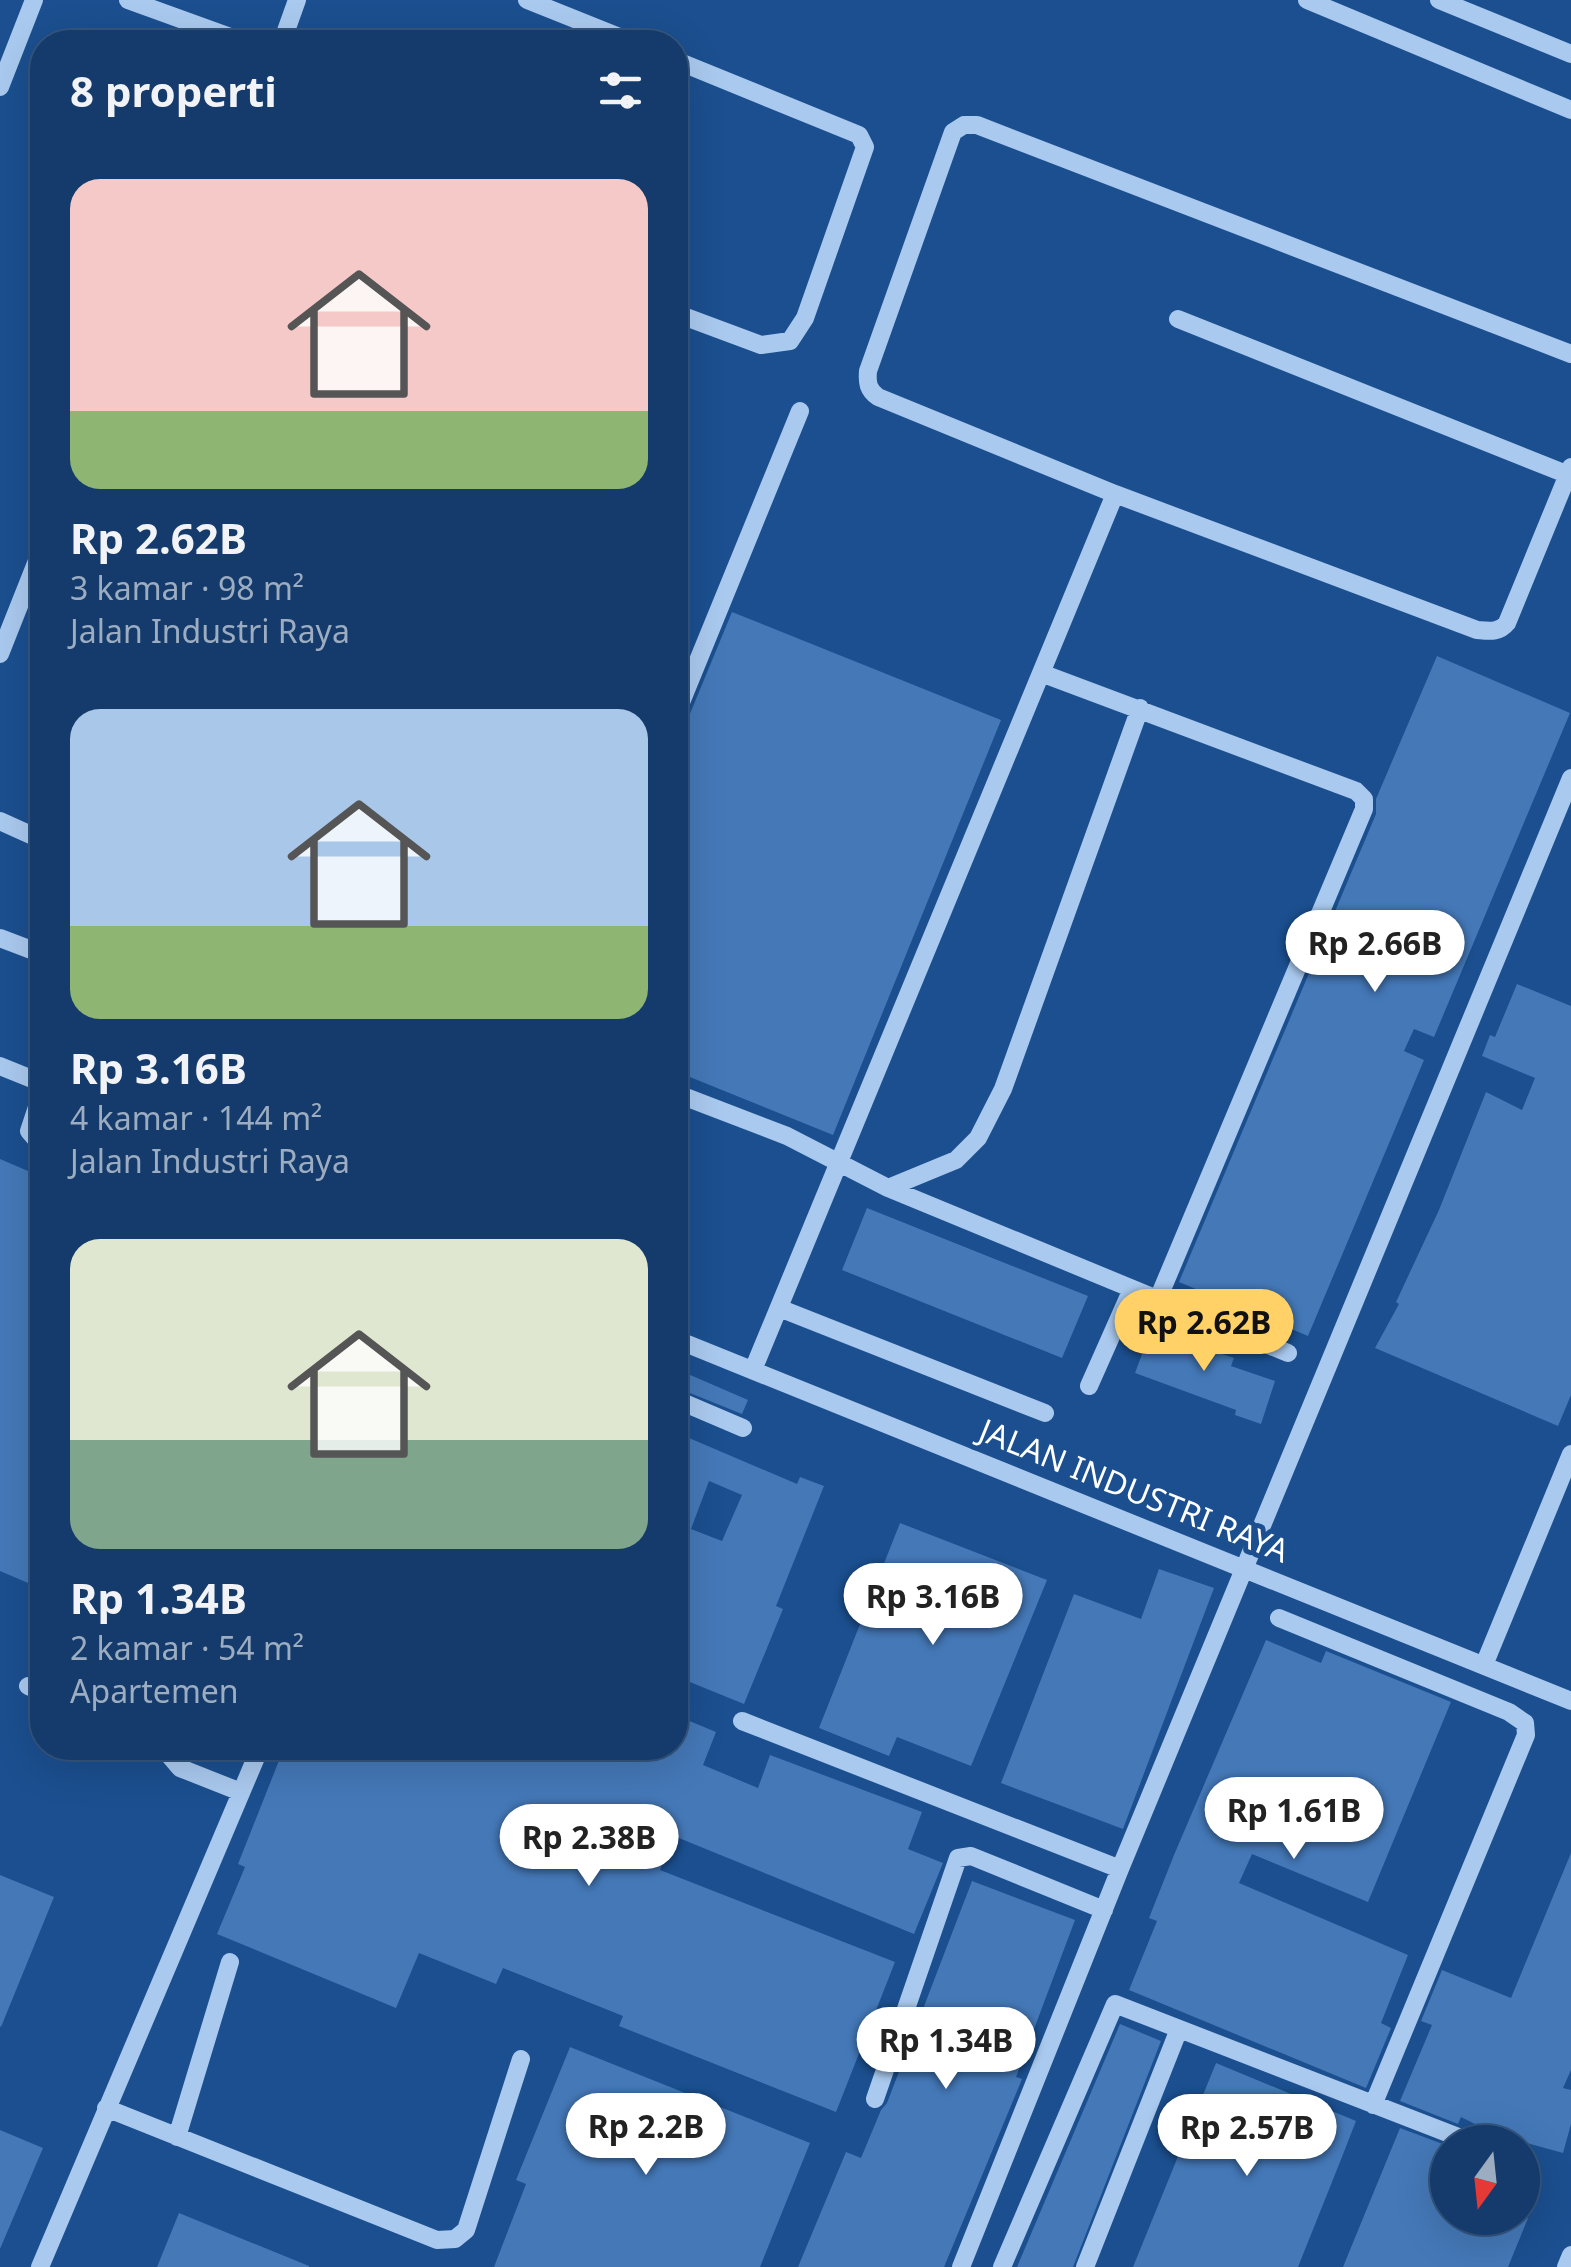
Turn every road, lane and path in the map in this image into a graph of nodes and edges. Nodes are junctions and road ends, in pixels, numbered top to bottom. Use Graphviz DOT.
graph roads {
  1 [pos="34,0"];
  2 [pos="128,0"];
  3 [pos="297,0"];
  4 [pos="527,0"];
  5 [pos="1307,0"];
  6 [pos="1439,0"];
  7 [pos="211,30"];
  8 [pos="286,30"];
  9 [pos="602,30"];
  10 [pos="1571,54"];
  11 [pos="688,65"];
  12 [pos="0,87"];
  13 [pos="1571,110"];
  14 [pos="688,318"];
  15 [pos="1178,319"];
  16 [pos="1571,354"];
  17 [pos="800,411"];
  18 [pos="1570,472"];
  19 [pos="1115,494"];
  20 [pos="30,578"];
  21 [pos="0,654"];
  22 [pos="1041,673"];
  23 [pos="688,684"];
  24 [pos="1140,708"];
  25 [pos="1571,778"];
  26 [pos="0,821"];
  27 [pos="30,835"];
  28 [pos="0,938"];
  29 [pos="30,949"];
  30 [pos="0,1066"];
  31 [pos="30,1078"];
  32 [pos="688,1098"];
  33 [pos="837,1164"];
  34 [pos="888,1188"];
  35 [pos="1132,1289"];
  36 [pos="1158,1300"];
  37 [pos="778,1308"];
  38 [pos="688,1343"];
  39 [pos="1288,1353"];
  40 [pos="753,1370"];
  41 [pos="1089,1386"];
  42 [pos="688,1405"];
  43 [pos="1045,1412"];
  44 [pos="743,1428"];
  45 [pos="1571,1454"];
  46 [pos="1246,1568"];
  47 [pos="1279,1618"];
  48 [pos="1484,1666"];
  49 [pos="1571,1701"];
  50 [pos="742,1721"];
  51 [pos="173,1760"];
  52 [pos="255,1760"];
  53 [pos="241,1792"];
  54 [pos="1120,1869"];
  55 [pos="1104,1910"];
  56 [pos="230,1962"];
  57 [pos="1178,2029"];
  58 [pos="521,2059"];
  59 [pos="875,2099"];
  60 [pos="1373,2105"];
  61 [pos="106,2108"];
  62 [pos="1430,2127"];
  63 [pos="177,2137"];
  64 [pos="1571,2255"];
  65 [pos="40,2267"];
  66 [pos="960,2267"];
  67 [pos="1002,2267"];
  68 [pos="1085,2267"];
  69 [pos="1566,2267"];
  1 -- 12 [label="street"];
  2 -- 7 [label="street"];
  3 -- 8 [label="street"];
  4 -- 9 [label="street"];
  5 -- 13 [label="street"];
  6 -- 10 [label="street"];
  11 -- 14 [label="street"];
  15 -- 18 [label="street"];
  16 -- 19 [label="street"];
  17 -- 23 [label="street"];
  18 -- 19 [label="street"];
  19 -- 22 [label="street"];
  20 -- 21 [label="street"];
  22 -- 24 [label="street"];
  22 -- 33 [label="street"];
  24 -- 34 [label="street"];
  24 -- 36 [label="street"];
  25 -- 46 [label="street"];
  26 -- 27 [label="street"];
  28 -- 29 [label="street"];
  30 -- 31 [label="street"];
  32 -- 33 [label="street"];
  33 -- 34 [label="street"];
  33 -- 37 [label="street"];
  34 -- 35 [label="street"];
  35 -- 36 [label="street"];
  35 -- 41 [label="street"];
  36 -- 39 [label="street"];
  37 -- 40 [label="street"];
  37 -- 43 [label="street"];
  38 -- 40 [label="street, JALAN INDUSTRI RAYA"];
  40 -- 46 [label="street, JALAN INDUSTRI RAYA"];
  42 -- 44 [label="street"];
  45 -- 48 [label="street"];
  46 -- 48 [label="street, JALAN INDUSTRI RAYA"];
  46 -- 54 [label="street"];
  47 -- 60 [label="street"];
  48 -- 49 [label="street, JALAN INDUSTRI RAYA"];
  50 -- 54 [label="street"];
  51 -- 53 [label="street"];
  52 -- 53 [label="street"];
  53 -- 61 [label="street"];
  54 -- 55 [label="street"];
  55 -- 59 [label="street"];
  55 -- 66 [label="street"];
  56 -- 63 [label="street"];
  57 -- 60 [label="street"];
  57 -- 67 [label="street"];
  57 -- 68 [label="street"];
  58 -- 63 [label="street"];
  60 -- 62 [label="street"];
  61 -- 63 [label="street"];
  61 -- 65 [label="street"];
  64 -- 69 [label="street"];
}
